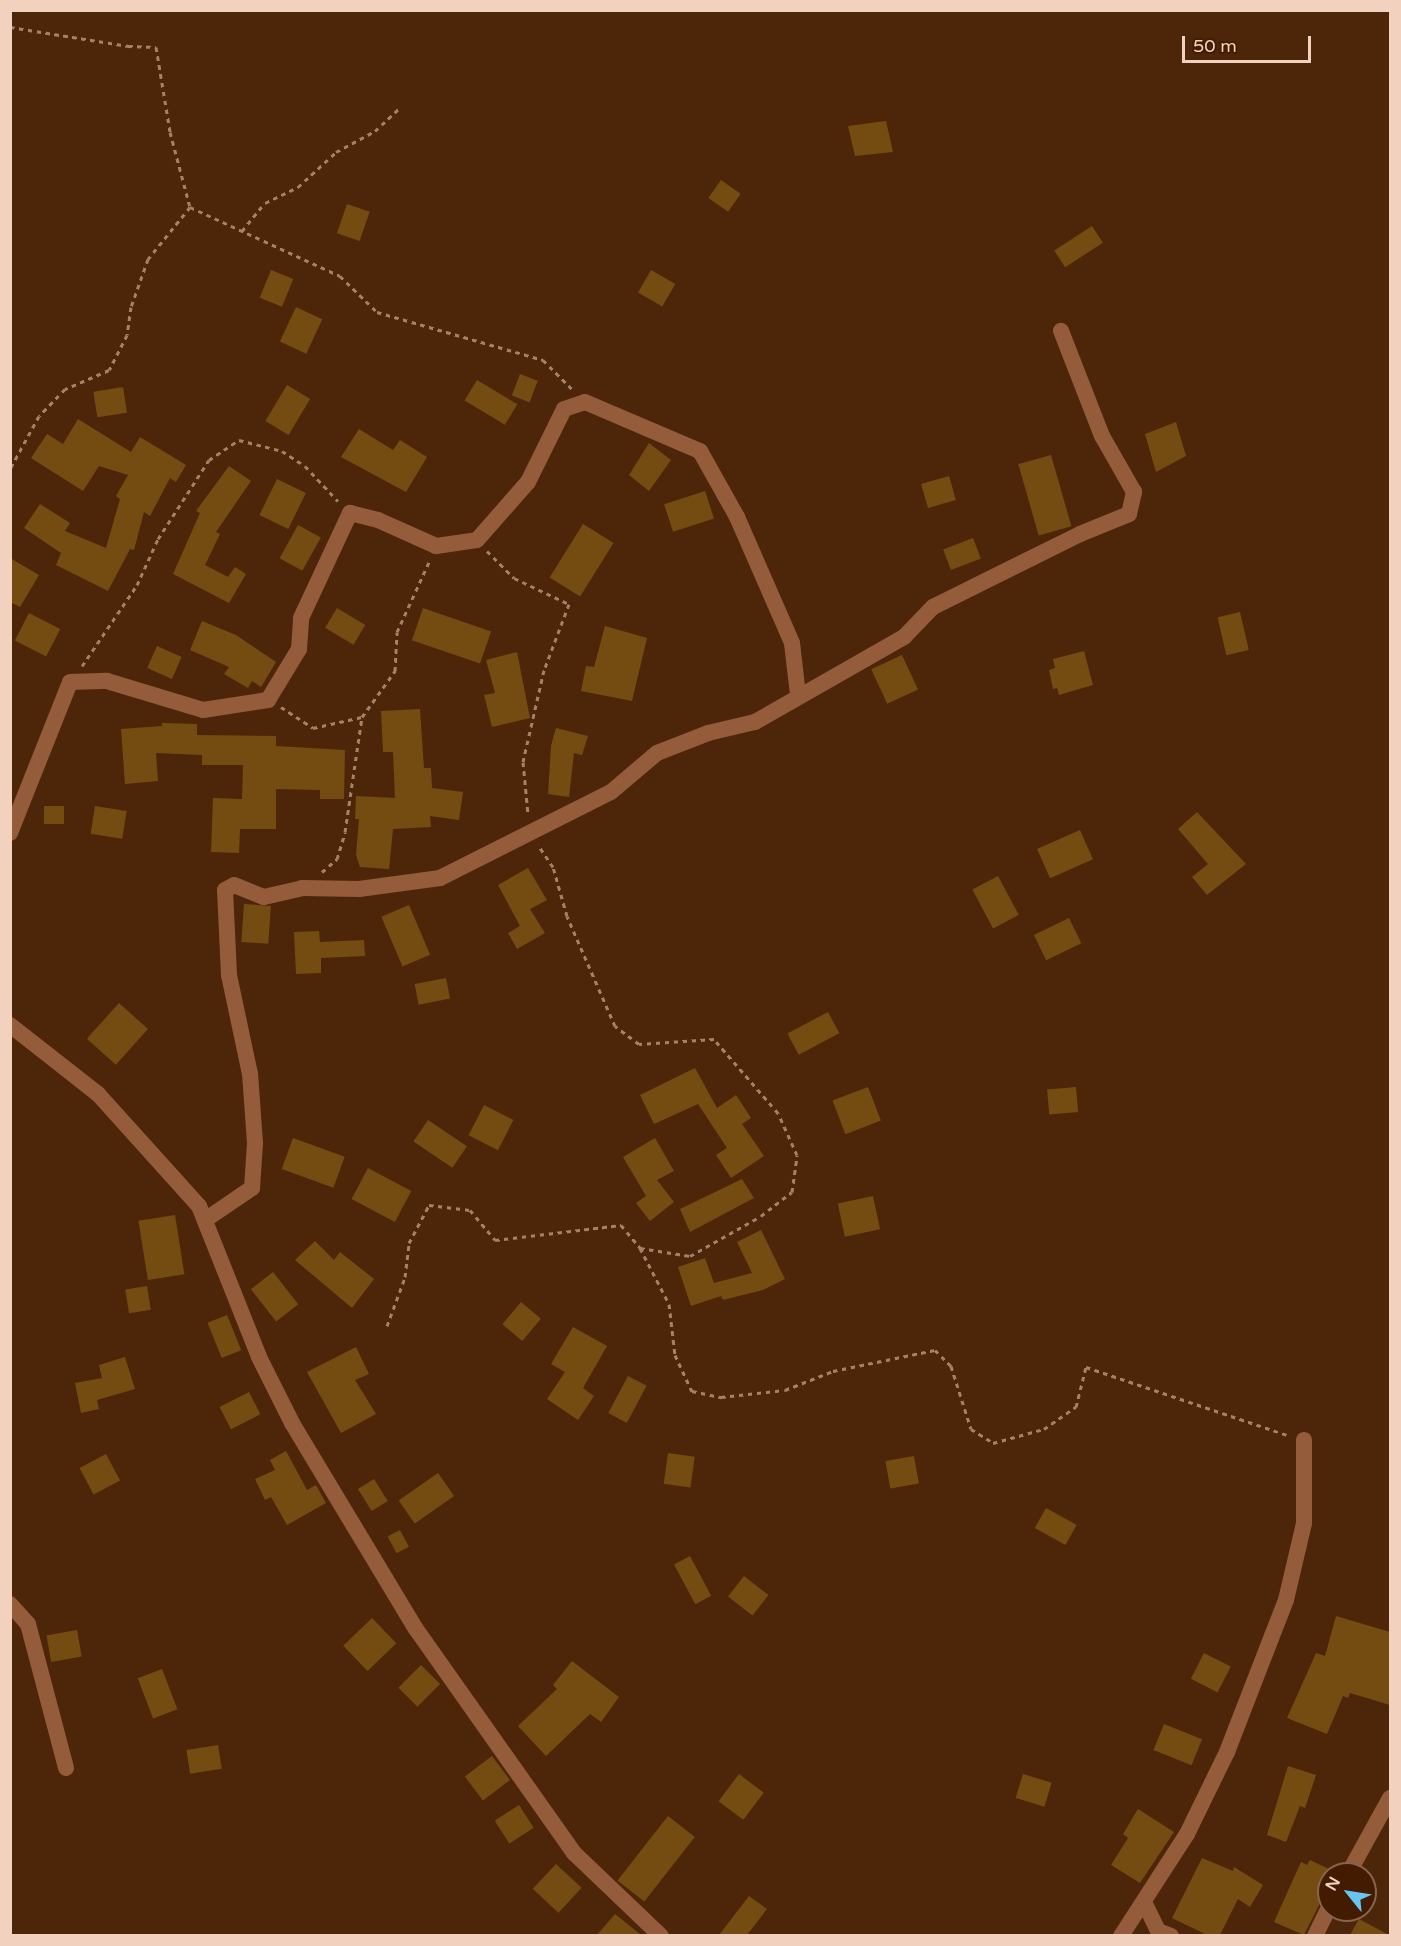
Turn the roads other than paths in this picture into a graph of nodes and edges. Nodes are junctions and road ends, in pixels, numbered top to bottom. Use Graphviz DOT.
graph roads {
  1 [pos="1061,331"];
  2 [pos="798,695"];
  3 [pos="10,833"];
  4 [pos="12,1029"];
  5 [pos="205,1220"];
  6 [pos="1304,1440"];
  7 [pos="10,1604"];
  8 [pos="66,1768"];
  9 [pos="1390,1798"];
  10 [pos="1355,1862"];
  11 [pos="1144,1902"];
  12 [pos="662,1935"];
  13 [pos="1121,1935"];
  14 [pos="1171,1935"];
  1 -- 2 [label="street"];
  2 -- 3 [label="street"];
  2 -- 5 [label="street"];
  4 -- 5 [label="street"];
  5 -- 12 [label="street"];
  6 -- 11 [label="street"];
  7 -- 8 [label="street"];
  9 -- 10 [label="street"];
  11 -- 13 [label="street"];
  11 -- 14 [label="street"];
}
